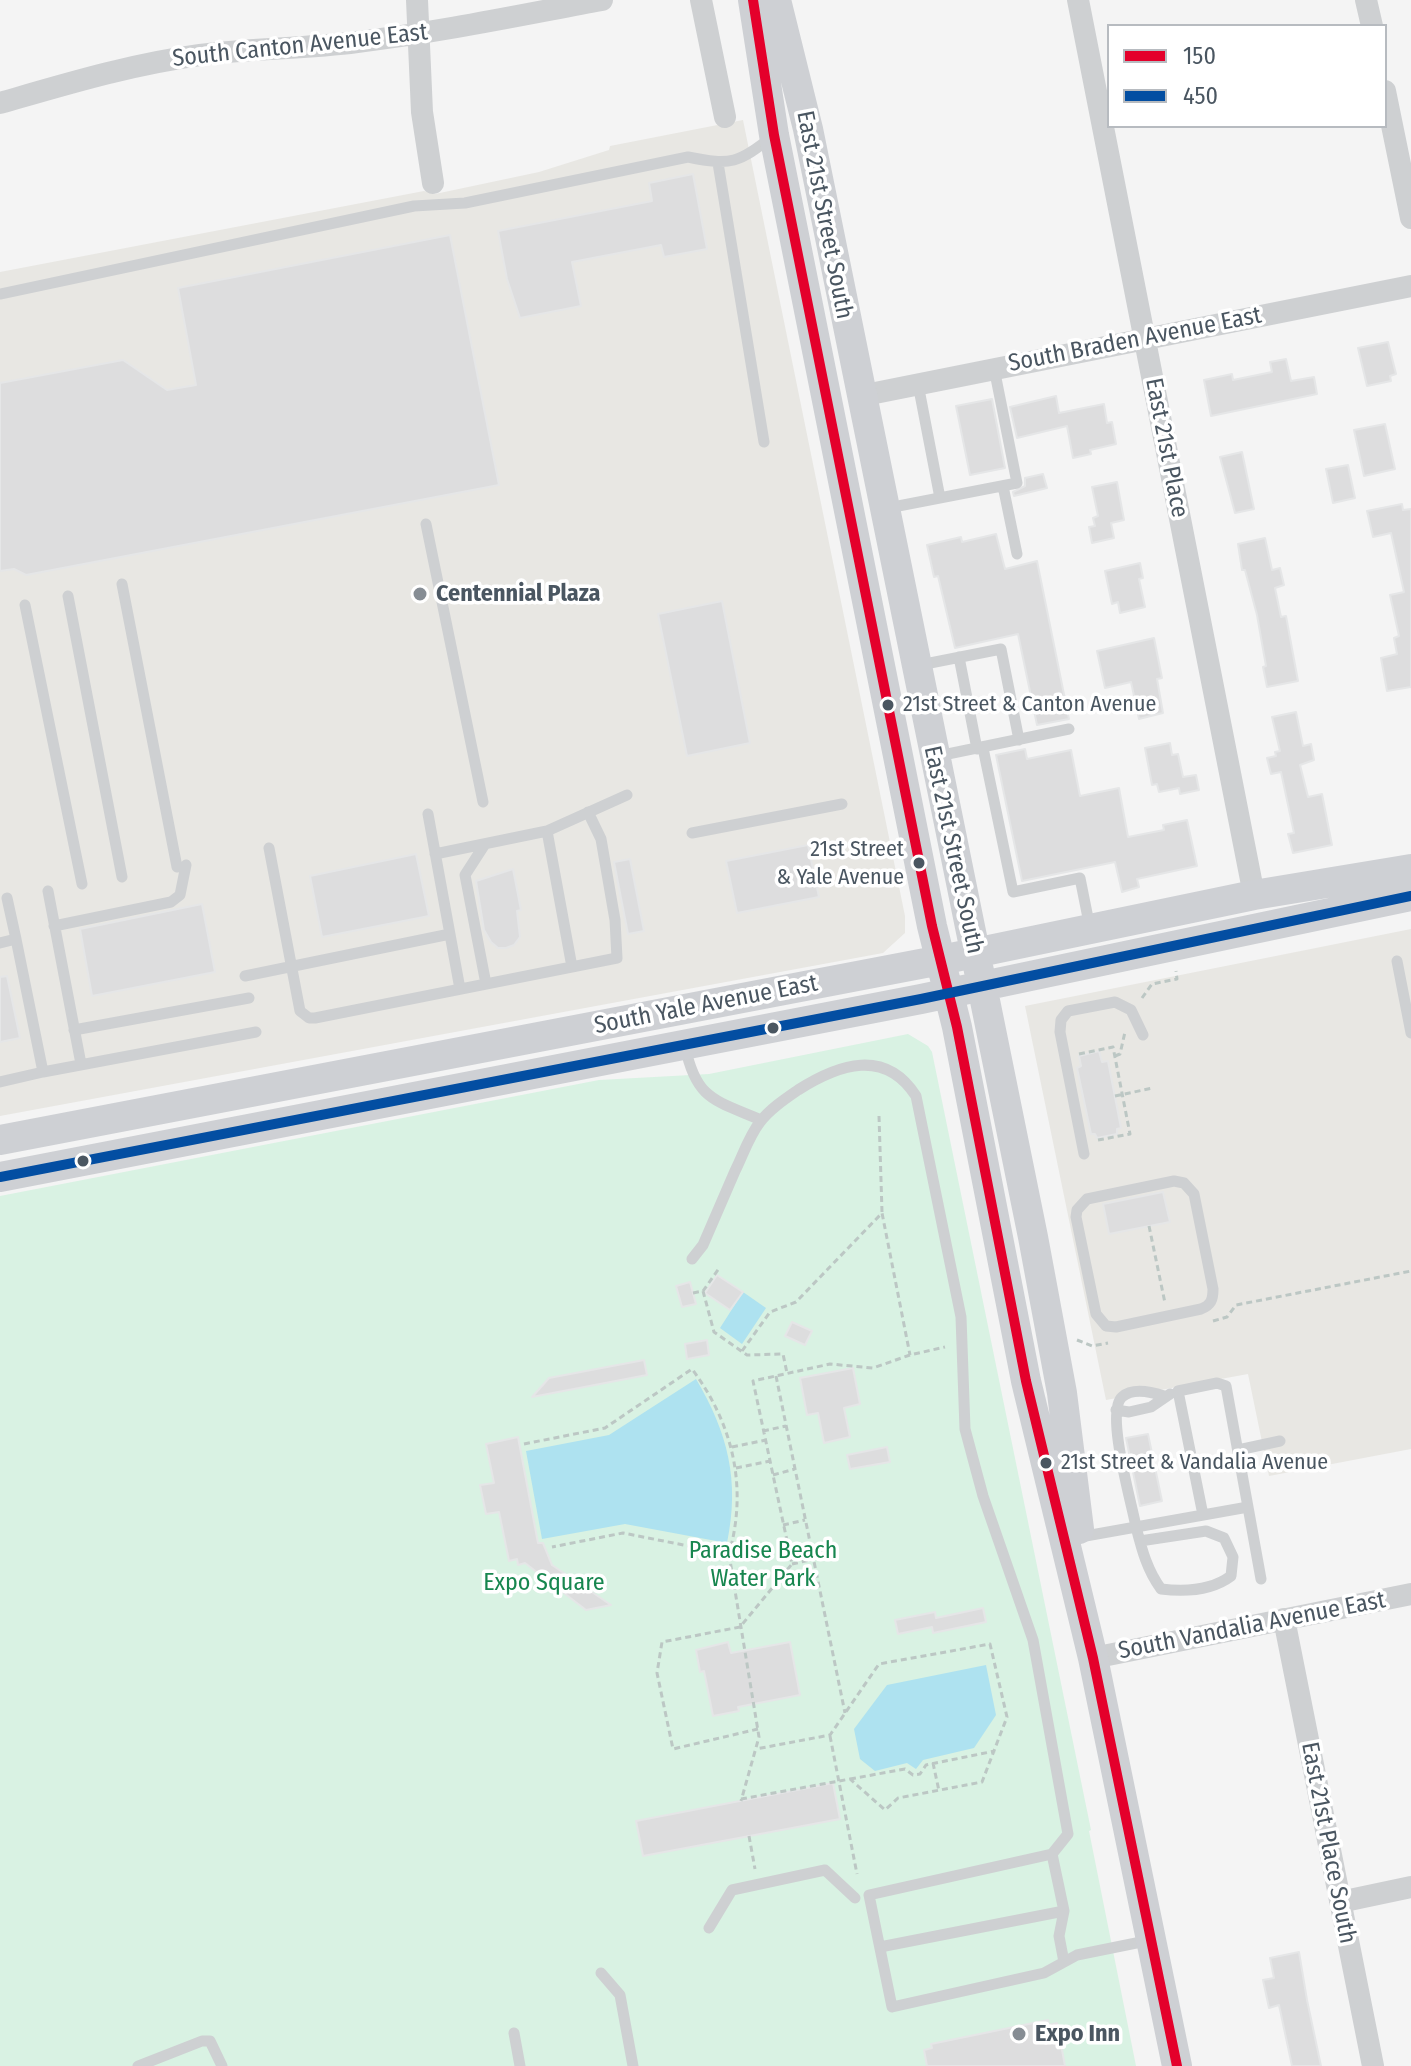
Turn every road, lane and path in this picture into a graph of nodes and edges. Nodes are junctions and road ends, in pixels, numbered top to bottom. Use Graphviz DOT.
graph roads {
  1 [pos="417,0"];
  2 [pos="602,0"];
  3 [pos="701,0"];
  4 [pos="753,0"];
  5 [pos="776,0"];
  6 [pos="1078,0"];
  7 [pos="1366,0"];
  8 [pos="1372,24"];
  9 [pos="419,34"];
  10 [pos="1387,101"];
  11 [pos="0,103"];
  12 [pos="725,117"];
  13 [pos="808,129"];
  14 [pos="774,135"];
  15 [pos="718,163"];
  16 [pos="433,183"];
  17 [pos="1411,218"];
  18 [pos="1411,286"];
  19 [pos="0,294"];
  20 [pos="1145,338"];
  21 [pos="994,368"];
  22 [pos="918,384"];
  23 [pos="860,396"];
  24 [pos="833,420"];
  25 [pos="764,442"];
  26 [pos="1003,486"];
  27 [pos="940,498"];
  28 [pos="883,509"];
  29 [pos="426,524"];
  30 [pos="1017,554"];
  31 [pos="122,584"];
  32 [pos="68,596"];
  33 [pos="25,605"];
  34 [pos="959,657"];
  35 [pos="915,665"];
  36 [pos="1069,729"];
  37 [pos="1019,740"];
  38 [pos="980,748"];
  39 [pos="934,757"];
  40 [pos="627,795"];
  41 [pos="483,802"];
  42 [pos="842,804"];
  43 [pos="588,812"];
  44 [pos="428,814"];
  45 [pos="547,831"];
  46 [pos="692,833"];
  47 [pos="485,844"];
  48 [pos="269,848"];
  49 [pos="435,854"];
  50 [pos="1411,869"];
  51 [pos="122,877"];
  52 [pos="82,884"];
  53 [pos="48,891"];
  54 [pos="1254,895"];
  55 [pos="1411,896"];
  56 [pos="7,898"];
  57 [pos="54,926"];
  58 [pos="1090,929"];
  59 [pos="450,934"];
  60 [pos="16,939"];
  61 [pos="0,943"];
  62 [pos="974,953"];
  63 [pos="941,960"];
  64 [pos="1397,961"];
  65 [pos="291,966"];
  66 [pos="572,967"];
  67 [pos="245,976"];
  68 [pos="486,984"];
  69 [pos="982,986"];
  70 [pos="460,989"];
  71 [pos="949,993"];
  72 [pos="249,998"];
  73 [pos="74,1030"];
  74 [pos="256,1032"];
  75 [pos="1411,1033"];
  76 [pos="1143,1035"];
  77 [pos="685,1045"];
  78 [pos="1076,1054"];
  79 [pos="81,1064"];
  80 [pos="43,1072"];
  81 [pos="0,1082"];
  82 [pos="1153,1088"];
  83 [pos="260,1090"];
  84 [pos="1122,1094"];
  85 [pos="1115,1096"];
  86 [pos="879,1116"];
  87 [pos="761,1120"];
  88 [pos="266,1126"];
  89 [pos="1,1140"];
  90 [pos="1083,1149"];
  91 [pos="5,1176"];
  92 [pos="882,1213"];
  93 [pos="1149,1226"];
  94 [pos="692,1259"];
  95 [pos="720,1267"];
  96 [pos="1411,1271"];
  97 [pos="703,1291"];
  98 [pos="693,1293"];
  99 [pos="1168,1316"];
  100 [pos="1201,1324"];
  101 [pos="1072,1333"];
  102 [pos="1118,1341"];
  103 [pos="949,1346"];
  104 [pos="742,1351"];
  105 [pos="910,1355"];
  106 [pos="787,1373"];
  107 [pos="776,1376"];
  108 [pos="1178,1391"];
  109 [pos="1164,1396"];
  110 [pos="1116,1410"];
  111 [pos="786,1426"];
  112 [pos="763,1431"];
  113 [pos="766,1440"];
  114 [pos="1280,1441"];
  115 [pos="524,1444"];
  116 [pos="732,1447"];
  117 [pos="1238,1450"];
  118 [pos="770,1461"];
  119 [pos="736,1468"];
  120 [pos="795,1469"];
  121 [pos="773,1475"];
  122 [pos="1248,1507"];
  123 [pos="1203,1515"];
  124 [pos="805,1520"];
  125 [pos="783,1525"];
  126 [pos="1136,1527"];
  127 [pos="1080,1537"];
  128 [pos="1140,1541"];
  129 [pos="552,1547"];
  130 [pos="729,1554"];
  131 [pos="814,1559"];
  132 [pos="792,1564"];
  133 [pos="1261,1579"];
  134 [pos="1411,1594"];
  135 [pos="1284,1619"];
  136 [pos="740,1627"];
  137 [pos="1093,1658"];
  138 [pos="845,1713"];
  139 [pos="758,1729"];
  140 [pos="830,1735"];
  141 [pos="756,1749"];
  142 [pos="995,1751"];
  143 [pos="933,1763"];
  144 [pos="850,1779"];
  145 [pos="839,1780"];
  146 [pos="939,1791"];
  147 [pos="749,1836"];
  148 [pos="1052,1854"];
  149 [pos="857,1874"];
  150 [pos="759,1884"];
  151 [pos="1411,1887"];
  152 [pos="855,1898"];
  153 [pos="1340,1902"];
  154 [pos="1064,1911"];
  155 [pos="709,1928"];
  156 [pos="1151,1940"];
  157 [pos="880,1947"];
  158 [pos="1064,1962"];
  159 [pos="601,1973"];
  160 [pos="514,2033"];
  161 [pos="138,2066"];
  162 [pos="222,2066"];
  163 [pos="520,2066"];
  164 [pos="633,2066"];
  165 [pos="1177,2066"];
  166 [pos="1373,2066"];
  1 -- 9 [label="street"];
  2 -- 9 [label="street, South Canton Avenue East"];
  3 -- 12 [label="street"];
  4 -- 14 [label="main road, East 21st Street South"];
  5 -- 13 [label="main road, East 21st Street South"];
  6 -- 20 [label="street, East 21st Place"];
  7 -- 8 [label="street"];
  9 -- 11 [label="street, South Canton Avenue East"];
  9 -- 16 [label="street"];
  10 -- 17 [label="street"];
  13 -- 14 [label="main road"];
  13 -- 23 [label="main road, East 21st Street South"];
  14 -- 15 [label="lane"];
  14 -- 24 [label="main road, East 21st Street South"];
  15 -- 19 [label="lane"];
  15 -- 25 [label="lane"];
  18 -- 20 [label="street, South Braden Avenue East"];
  20 -- 21 [label="street, South Braden Avenue East"];
  20 -- 54 [label="street, East 21st Place"];
  21 -- 22 [label="street, South Braden Avenue East"];
  21 -- 26 [label="lane"];
  22 -- 23 [label="street, South Braden Avenue East"];
  22 -- 27 [label="lane"];
  23 -- 24 [label="main road"];
  23 -- 28 [label="main road, East 21st Street South"];
  24 -- 63 [label="main road, East 21st Street South"];
  26 -- 27 [label="lane"];
  26 -- 30 [label="lane"];
  27 -- 28 [label="lane"];
  28 -- 35 [label="main road, East 21st Street South"];
  29 -- 41 [label="lane"];
  31 -- 57 [label="lane"];
  32 -- 51 [label="lane"];
  33 -- 52 [label="lane"];
  34 -- 35 [label="lane"];
  34 -- 37 [label="lane"];
  34 -- 38 [label="lane"];
  35 -- 39 [label="main road, East 21st Street South"];
  36 -- 37 [label="lane"];
  37 -- 38 [label="lane"];
  38 -- 39 [label="lane"];
  38 -- 58 [label="lane"];
  39 -- 62 [label="main road, East 21st Street South"];
  40 -- 43 [label="lane"];
  42 -- 46 [label="lane"];
  43 -- 45 [label="lane"];
  43 -- 66 [label="lane"];
  44 -- 49 [label="lane"];
  45 -- 47 [label="lane"];
  45 -- 66 [label="lane"];
  47 -- 49 [label="lane"];
  47 -- 68 [label="lane"];
  48 -- 65 [label="lane"];
  49 -- 59 [label="lane"];
  50 -- 54 [label="main road, South Yale Avenue East"];
  53 -- 57 [label="lane"];
  54 -- 58 [label="main road, South Yale Avenue East"];
  55 -- 69 [label="main road, South Yale Avenue East"];
  56 -- 60 [label="lane"];
  57 -- 73 [label="lane"];
  58 -- 62 [label="main road, South Yale Avenue East"];
  59 -- 65 [label="lane"];
  59 -- 70 [label="lane"];
  60 -- 61 [label="lane"];
  60 -- 80 [label="lane"];
  62 -- 63 [label="main road, South Yale Avenue East"];
  62 -- 69 [label="main road, East 21st Street South"];
  63 -- 71 [label="main road, East 21st Street South"];
  63 -- 83 [label="main road, South Yale Avenue East"];
  64 -- 75 [label="lane"];
  65 -- 67 [label="lane"];
  65 -- 70 [label="lane"];
  66 -- 68 [label="lane"];
  68 -- 70 [label="lane"];
  69 -- 71 [label="main road, South Yale Avenue East"];
  69 -- 127 [label="main road, East 21st Street South"];
  71 -- 77 [label="main road, South Yale Avenue East"];
  71 -- 137 [label="main road, East 21st Street South"];
  72 -- 73 [label="lane"];
  73 -- 79 [label="lane"];
  74 -- 79 [label="lane"];
  76 -- 90 [label="lane"];
  77 -- 87 [label="lane"];
  77 -- 88 [label="main road, South Yale Avenue East"];
  78 -- 84 [label="path"];
  79 -- 80 [label="lane"];
  80 -- 81 [label="lane"];
  82 -- 84 [label="path"];
  83 -- 88 [label="main road"];
  83 -- 89 [label="main road, South Yale Avenue East"];
  84 -- 85 [label="path"];
  84 -- 90 [label="path"];
  86 -- 92 [label="path"];
  87 -- 94 [label="lane"];
  87 -- 148 [label="lane"];
  88 -- 91 [label="main road, South Yale Avenue East"];
  89 -- 91 [label="main road"];
  92 -- 104 [label="path"];
  92 -- 105 [label="path"];
  93 -- 99 [label="path"];
  95 -- 97 [label="path"];
  96 -- 100 [label="path"];
  97 -- 98 [label="path"];
  97 -- 104 [label="path"];
  99 -- 99 [label="lane"];
  101 -- 102 [label="path"];
  103 -- 105 [label="path"];
  104 -- 106 [label="path"];
  105 -- 106 [label="path"];
  106 -- 107 [label="path"];
  107 -- 111 [label="path"];
  107 -- 112 [label="path"];
  108 -- 109 [label="lane"];
  108 -- 117 [label="lane"];
  108 -- 123 [label="lane"];
  109 -- 110 [label="lane"];
  109 -- 110 [label="lane"];
  110 -- 126 [label="lane"];
  111 -- 112 [label="path"];
  111 -- 120 [label="path"];
  112 -- 113 [label="path"];
  113 -- 116 [label="path"];
  113 -- 118 [label="path"];
  114 -- 117 [label="lane"];
  115 -- 116 [label="path"];
  116 -- 119 [label="path"];
  117 -- 122 [label="lane"];
  118 -- 119 [label="path"];
  118 -- 121 [label="path"];
  119 -- 130 [label="path"];
  120 -- 121 [label="path"];
  120 -- 124 [label="path"];
  121 -- 125 [label="path"];
  122 -- 123 [label="lane"];
  122 -- 133 [label="lane"];
  123 -- 126 [label="lane"];
  124 -- 125 [label="path"];
  124 -- 131 [label="path"];
  125 -- 132 [label="path"];
  126 -- 127 [label="lane"];
  126 -- 128 [label="lane"];
  127 -- 137 [label="main road, East 21st Street South"];
  128 -- 128 [label="lane"];
  129 -- 130 [label="path"];
  130 -- 136 [label="path"];
  131 -- 132 [label="path"];
  131 -- 138 [label="path"];
  132 -- 136 [label="path"];
  134 -- 135 [label="street, South Vandalia Avenue East"];
  135 -- 137 [label="street, South Vandalia Avenue East"];
  135 -- 153 [label="street, East 21st Place South"];
  136 -- 139 [label="path"];
  136 -- 139 [label="path"];
  137 -- 156 [label="main road, East 21st Street South"];
  138 -- 140 [label="path"];
  138 -- 142 [label="path"];
  139 -- 141 [label="path"];
  140 -- 141 [label="path"];
  140 -- 145 [label="path"];
  141 -- 145 [label="path"];
  142 -- 143 [label="path"];
  142 -- 146 [label="path"];
  143 -- 144 [label="path"];
  143 -- 146 [label="path"];
  144 -- 145 [label="path"];
  144 -- 146 [label="path"];
  145 -- 149 [label="path"];
  147 -- 150 [label="path"];
  148 -- 154 [label="lane"];
  148 -- 157 [label="lane"];
  150 -- 152 [label="lane"];
  150 -- 155 [label="lane"];
  151 -- 153 [label="street"];
  153 -- 166 [label="street, East 21st Place South"];
  154 -- 157 [label="lane"];
  154 -- 158 [label="lane"];
  156 -- 158 [label="lane"];
  156 -- 165 [label="main road, East 21st Street South"];
  157 -- 158 [label="lane"];
  159 -- 164 [label="lane"];
  160 -- 163 [label="lane"];
  161 -- 162 [label="lane"];
}
